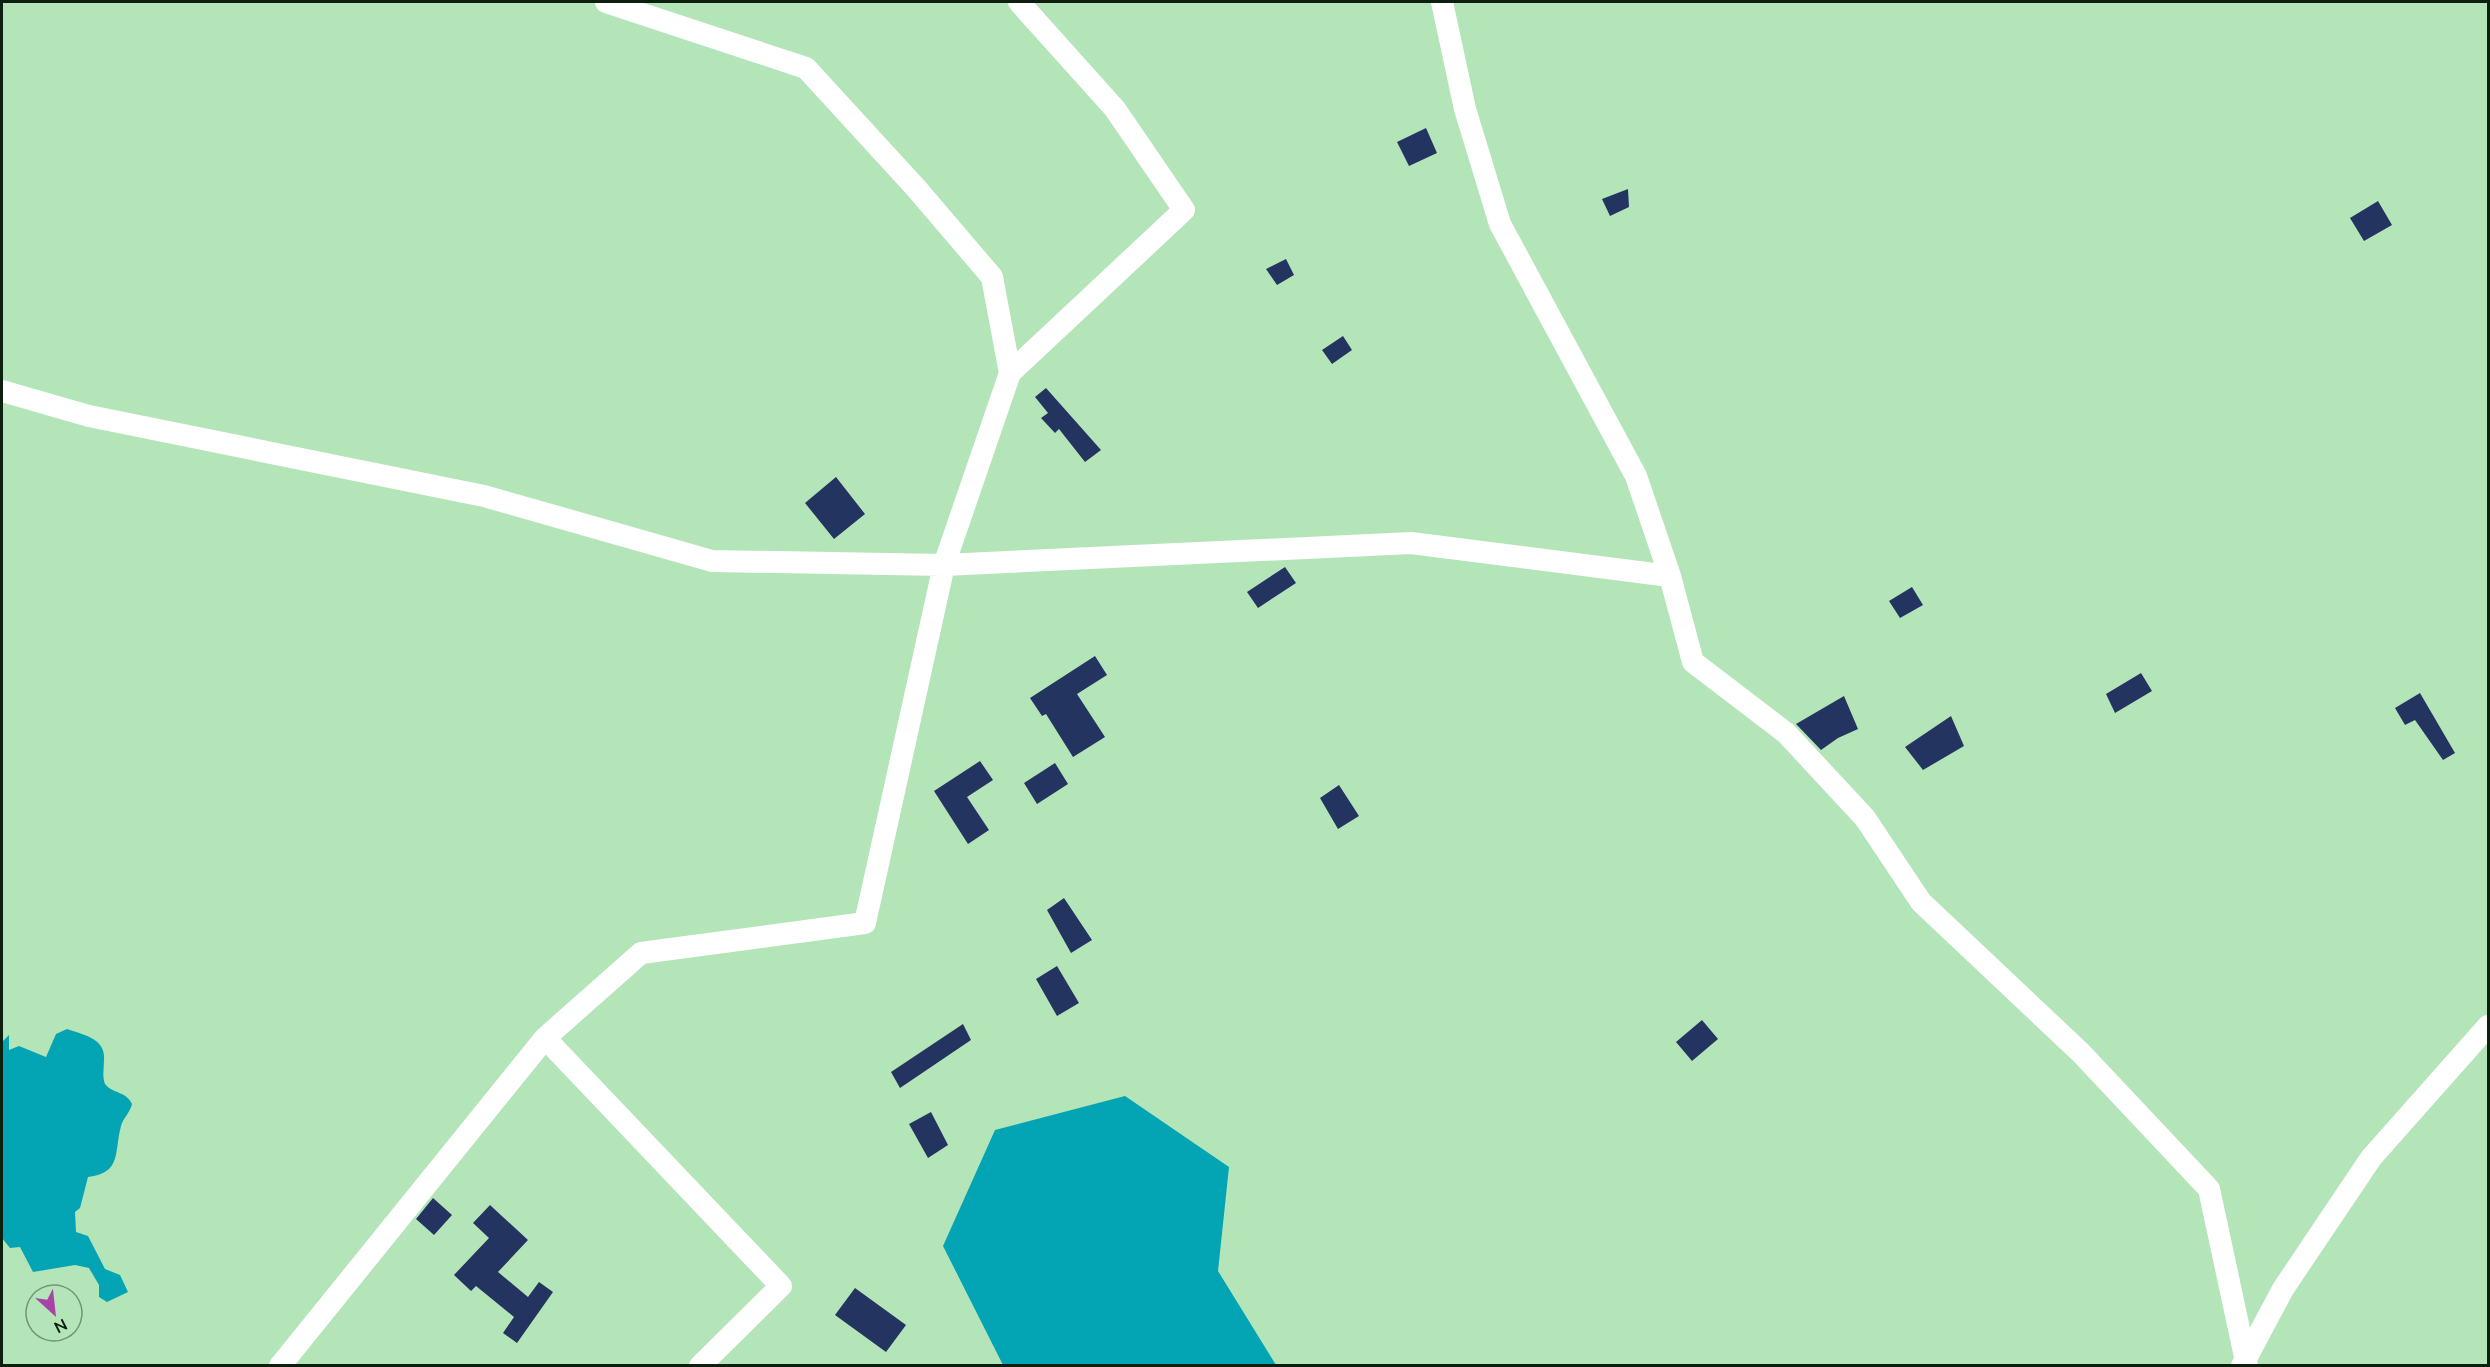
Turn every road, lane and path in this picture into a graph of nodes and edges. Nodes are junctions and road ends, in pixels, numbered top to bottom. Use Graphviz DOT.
graph roads {
  1 [pos="606,2"];
  2 [pos="1019,2"];
  3 [pos="1442,2"];
  4 [pos="1010,373"];
  5 [pos="2,391"];
  6 [pos="944,566"];
  7 [pos="1670,576"];
  8 [pos="2488,1026"];
  9 [pos="545,1038"];
  10 [pos="2245,1364"];
  11 [pos="280,1365"];
  12 [pos="700,1365"];
  1 -- 4 [label="street"];
  2 -- 4 [label="street"];
  3 -- 7 [label="street"];
  4 -- 6 [label="street"];
  5 -- 6 [label="street"];
  6 -- 7 [label="street"];
  6 -- 9 [label="street"];
  7 -- 10 [label="street"];
  8 -- 10 [label="street"];
  9 -- 11 [label="street"];
  9 -- 12 [label="street"];
}
